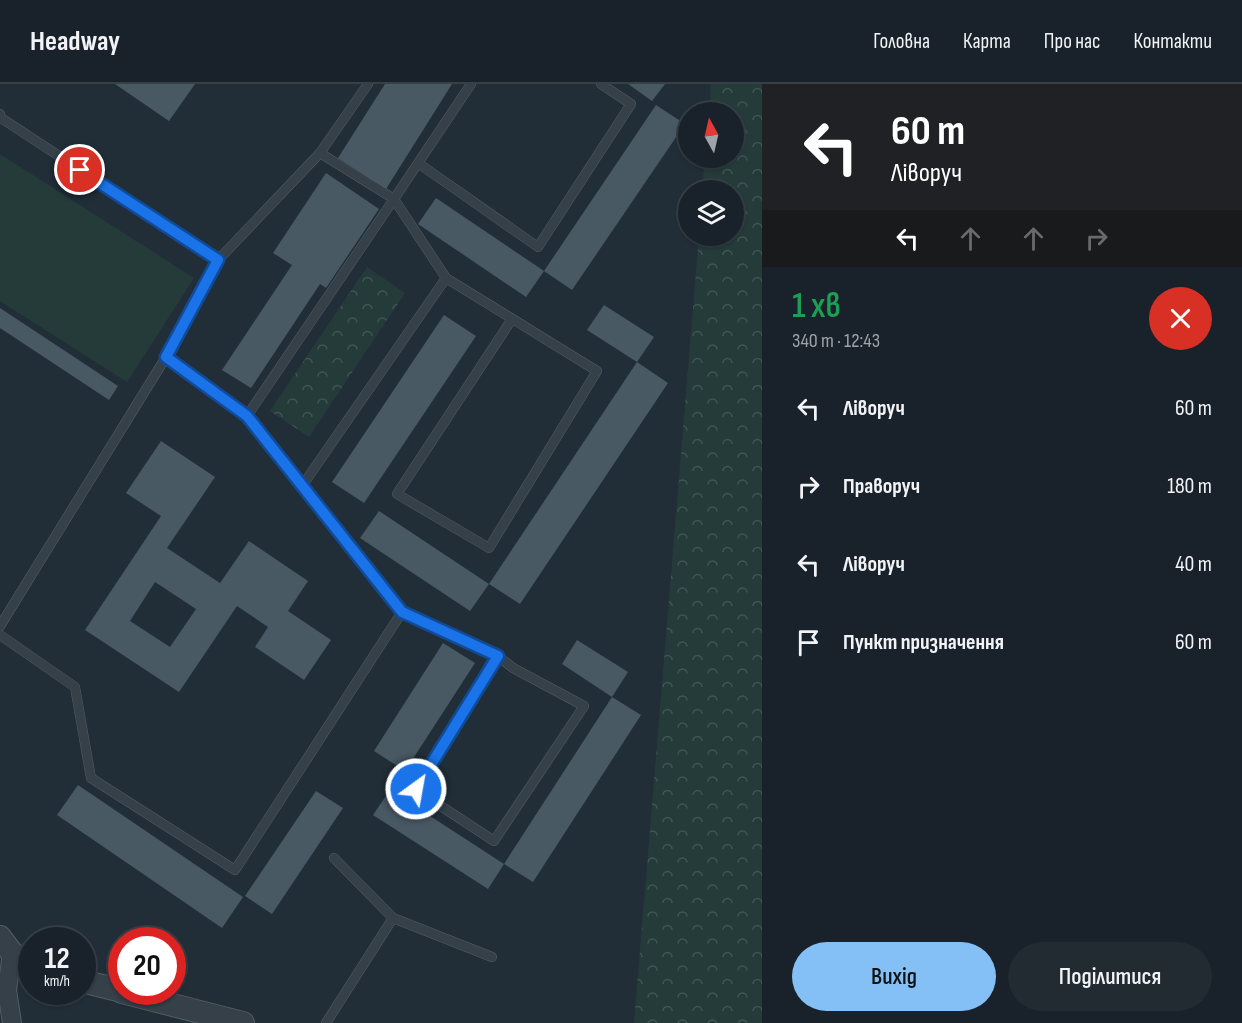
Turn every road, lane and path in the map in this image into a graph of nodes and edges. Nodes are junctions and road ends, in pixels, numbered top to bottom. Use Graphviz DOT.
graph roads {
  1 [pos="368,84"];
  2 [pos="471,84"];
  3 [pos="602,84"];
  4 [pos="0,114"];
  5 [pos="320,153"];
  6 [pos="418,163"];
  7 [pos="394,199"];
  8 [pos="218,260"];
  9 [pos="446,278"];
  10 [pos="512,319"];
  11 [pos="166,357"];
  12 [pos="247,416"];
  13 [pos="302,486"];
  14 [pos="402,612"];
  15 [pos="0,626"];
  16 [pos="0,635"];
  17 [pos="498,656"];
  18 [pos="334,858"];
  19 [pos="393,918"];
  20 [pos="6,945"];
  21 [pos="18,954"];
  22 [pos="492,957"];
  23 [pos="175,1005"];
  24 [pos="12,1023"];
  25 [pos="243,1023"];
  26 [pos="326,1023"];
  1 -- 5 [label="lane"];
  2 -- 6 [label="lane"];
  3 -- 6 [label="lane"];
  4 -- 8 [label="lane"];
  5 -- 7 [label="lane"];
  5 -- 8 [label="lane"];
  6 -- 7 [label="lane"];
  7 -- 9 [label="lane"];
  7 -- 12 [label="lane"];
  8 -- 11 [label="lane"];
  9 -- 10 [label="lane"];
  9 -- 13 [label="lane"];
  10 -- 10 [label="lane"];
  11 -- 12 [label="lane"];
  11 -- 15 [label="lane"];
  12 -- 13 [label="lane"];
  13 -- 14 [label="lane"];
  14 -- 16 [label="lane"];
  14 -- 17 [label="lane"];
  17 -- 17 [label="lane"];
  18 -- 19 [label="lane"];
  19 -- 22 [label="lane"];
  19 -- 26 [label="lane"];
  20 -- 21 [label="street"];
  20 -- 24 [label="street"];
  23 -- 25 [label="street"];
}
